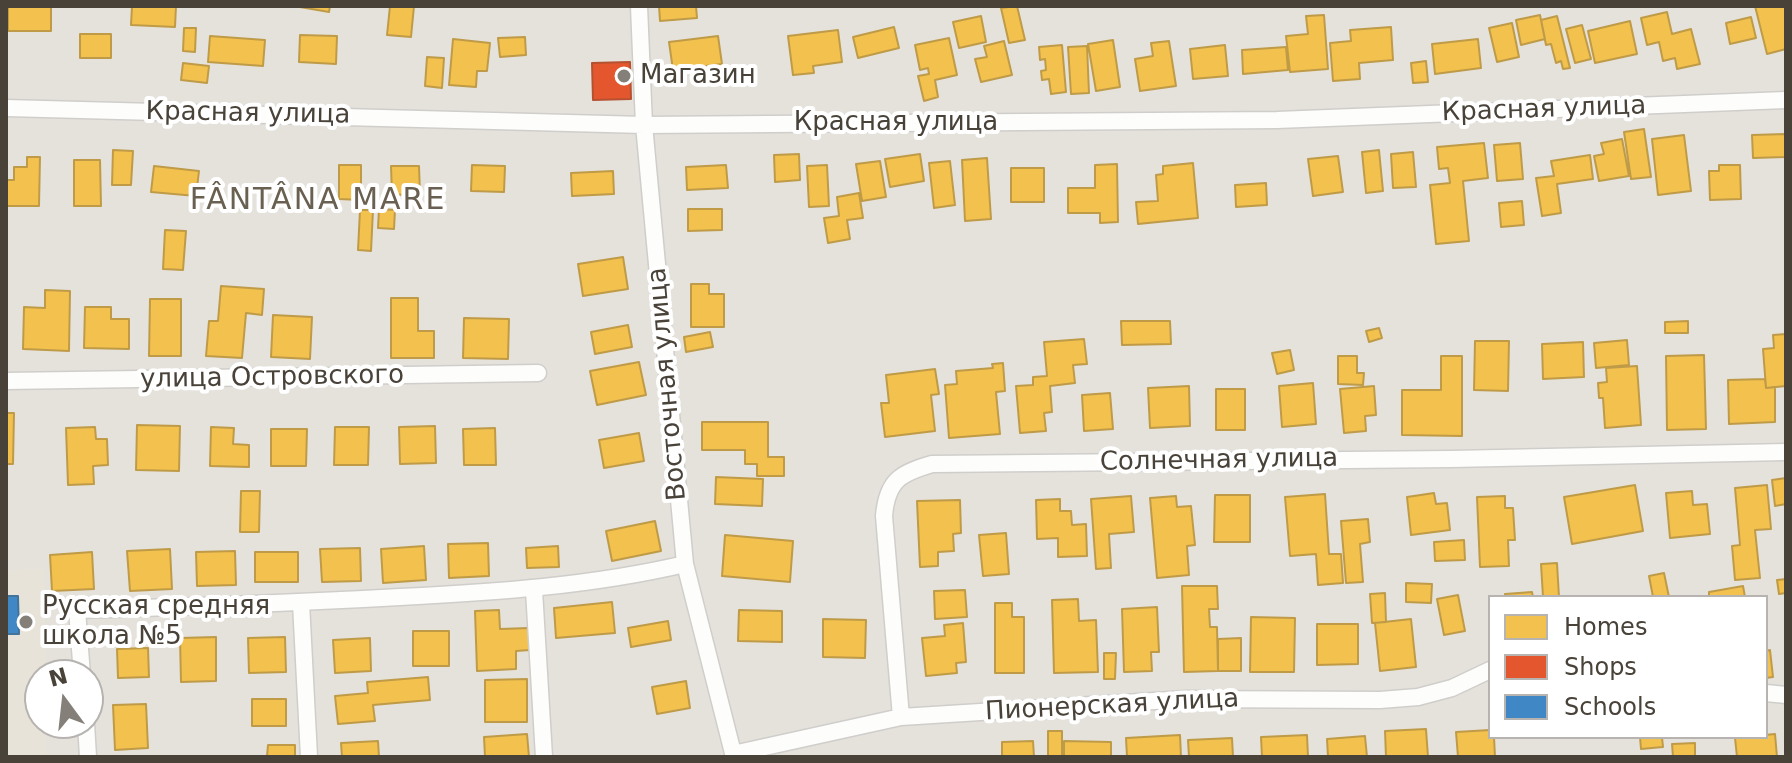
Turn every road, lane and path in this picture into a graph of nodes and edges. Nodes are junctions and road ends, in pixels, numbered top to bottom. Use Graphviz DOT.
graph roads {
  1 [pos="639,6"];
  2 [pos="1786,100"];
  3 [pos="6,108"];
  4 [pos="644,125"];
  5 [pos="538,373"];
  6 [pos="6,381"];
  7 [pos="1786,452"];
  8 [pos="685,564"];
  9 [pos="534,590"];
  10 [pos="301,603"];
  11 [pos="81,659"];
  12 [pos="1488,671"];
  13 [pos="901,717"];
  14 [pos="734,755"];
  15 [pos="309,757"];
  16 [pos="544,757"];
  1 -- 4 [label="street, Восточная улица"];
  2 -- 4 [label="street, Красная улица"];
  3 -- 4 [label="street, Красная улица"];
  4 -- 8 [label="street, Восточная улица"];
  5 -- 6 [label="street, улица Островского"];
  7 -- 13 [label="street, Солнечная улица"];
  8 -- 9 [label="street"];
  8 -- 14 [label="street, Восточная улица"];
  9 -- 10 [label="street"];
  9 -- 16 [label="street"];
  10 -- 11 [label="street"];
  10 -- 15 [label="street"];
  12 -- 13 [label="street, Пионерская улица"];
  13 -- 14 [label="street, Пионерская улица"];
}
